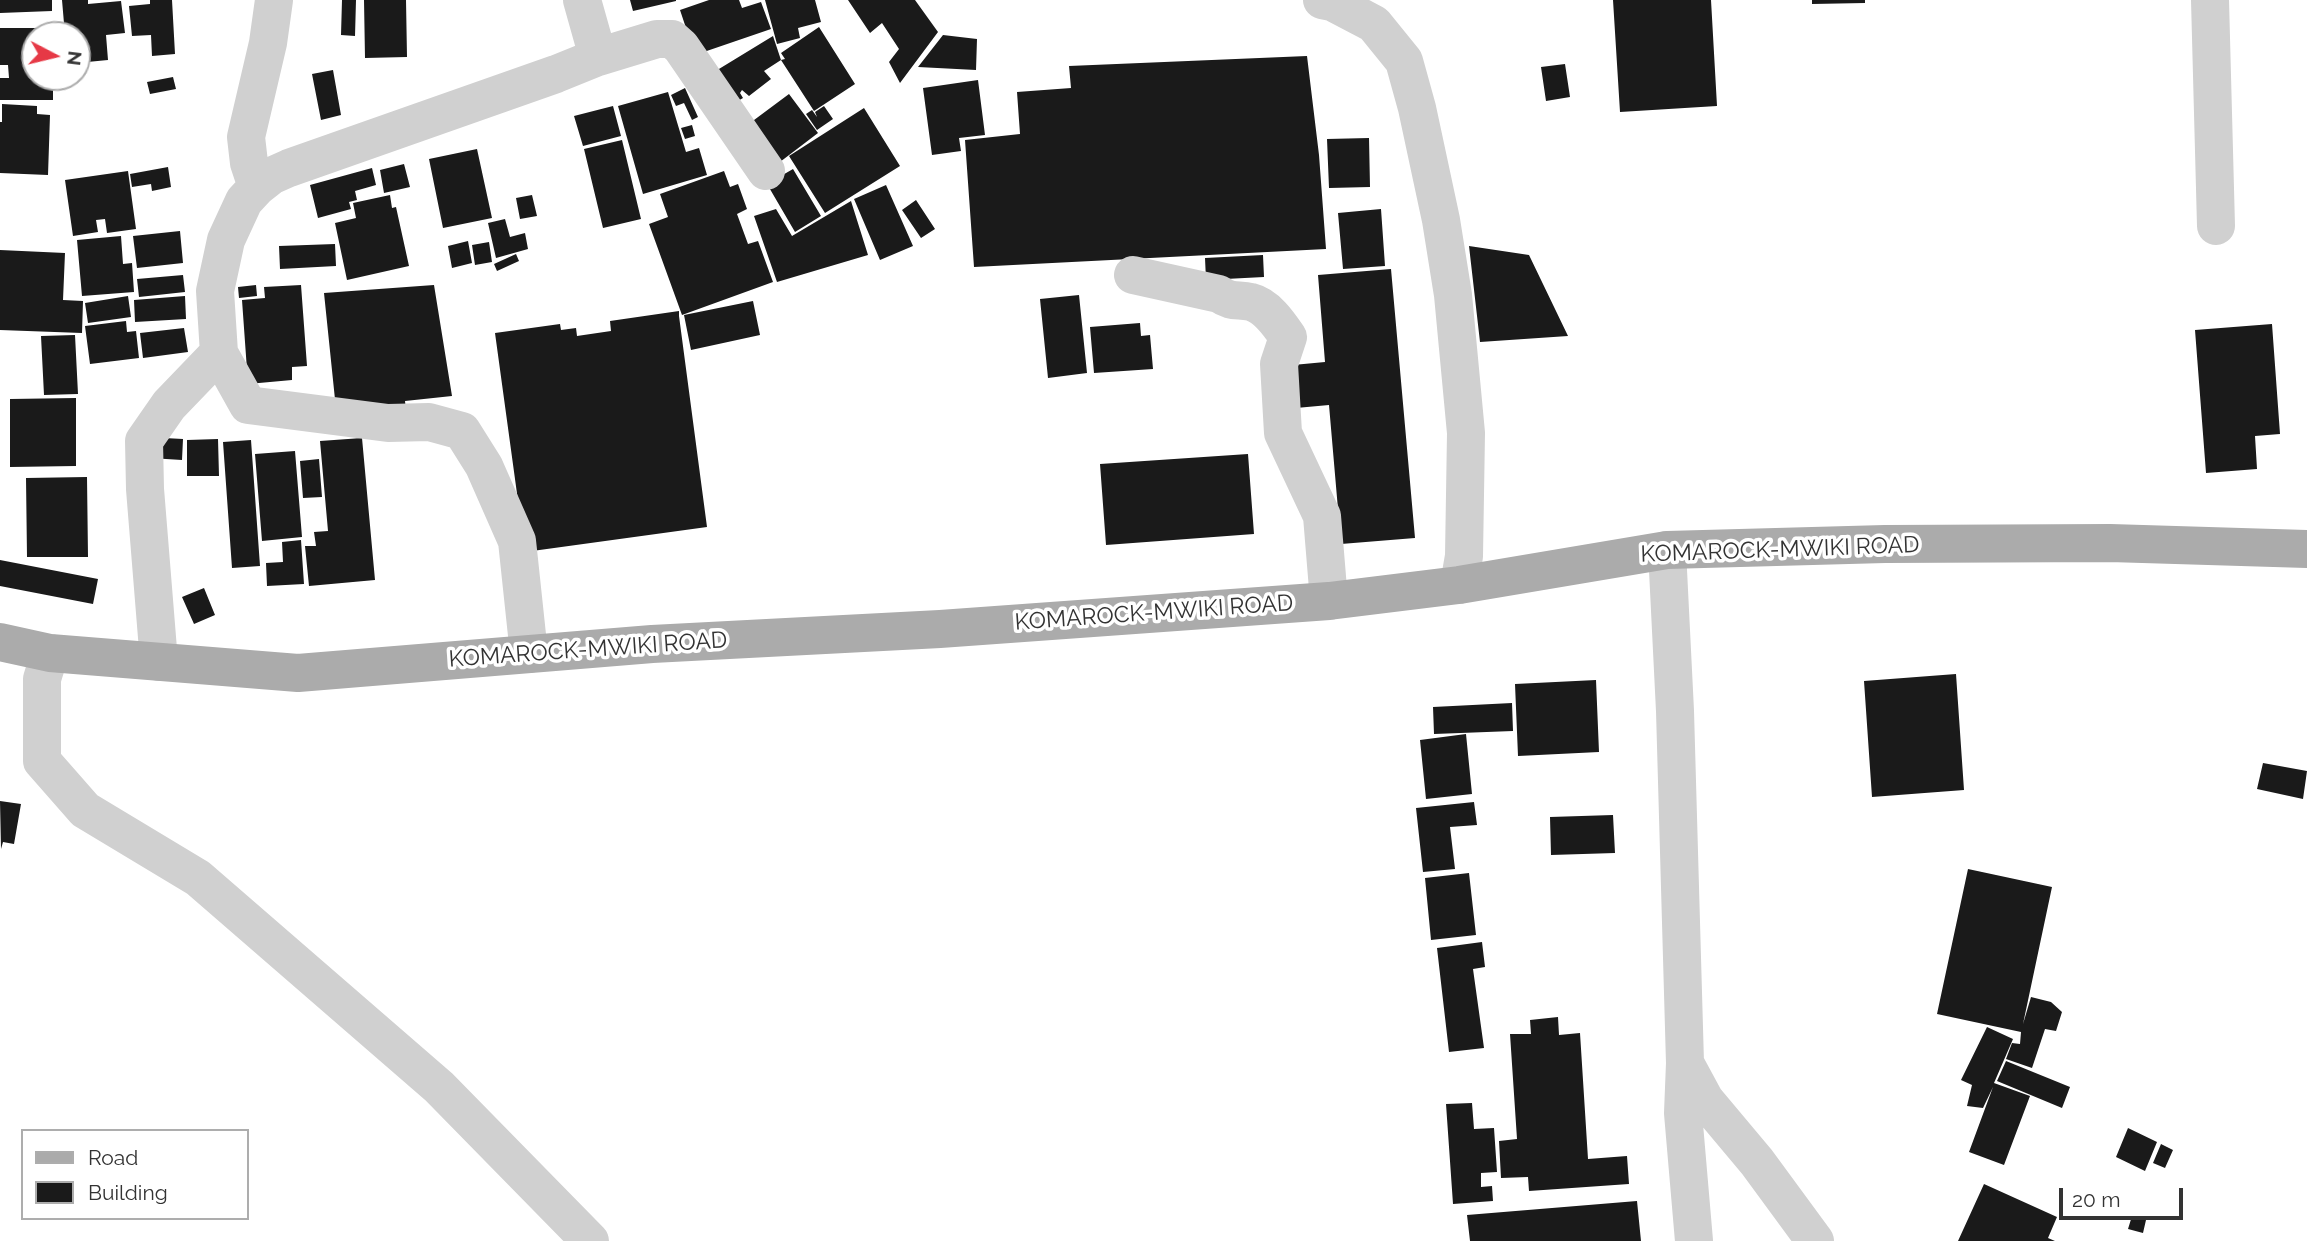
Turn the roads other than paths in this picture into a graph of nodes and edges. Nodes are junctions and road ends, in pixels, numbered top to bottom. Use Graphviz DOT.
graph roads {
  1 [pos="274,0"];
  2 [pos="582,0"];
  3 [pos="1322,0"];
  4 [pos="2210,0"];
  5 [pos="598,57"];
  6 [pos="766,171"];
  7 [pos="257,187"];
  8 [pos="2216,226"];
  9 [pos="1133,275"];
  10 [pos="219,354"];
  11 [pos="2307,549"];
  12 [pos="1667,550"];
  13 [pos="1459,585"];
  14 [pos="1329,601"];
  15 [pos="0,642"];
  16 [pos="50,653"];
  17 [pos="529,654"];
  18 [pos="159,662"];
  19 [pos="1685,1063"];
  20 [pos="590,1241"];
  21 [pos="1693,1241"];
  22 [pos="1815,1241"];
  1 -- 7 [label="street"];
  2 -- 5 [label="street"];
  3 -- 13 [label="street"];
  4 -- 8 [label="street"];
  5 -- 6 [label="street"];
  5 -- 7 [label="street"];
  7 -- 10 [label="street"];
  9 -- 14 [label="street"];
  10 -- 17 [label="street"];
  10 -- 18 [label="street"];
  11 -- 12 [label="main road, KOMAROCK-MWIKI ROAD"];
  12 -- 13 [label="main road, KOMAROCK-MWIKI ROAD"];
  12 -- 19 [label="street"];
  13 -- 14 [label="main road, KOMAROCK-MWIKI ROAD"];
  14 -- 17 [label="main road, KOMAROCK-MWIKI ROAD"];
  15 -- 16 [label="main road, KOMAROCK-MWIKI ROAD"];
  16 -- 18 [label="main road, KOMAROCK-MWIKI ROAD"];
  16 -- 20 [label="street"];
  17 -- 18 [label="main road, KOMAROCK-MWIKI ROAD"];
  19 -- 21 [label="street"];
  19 -- 22 [label="street"];
}
